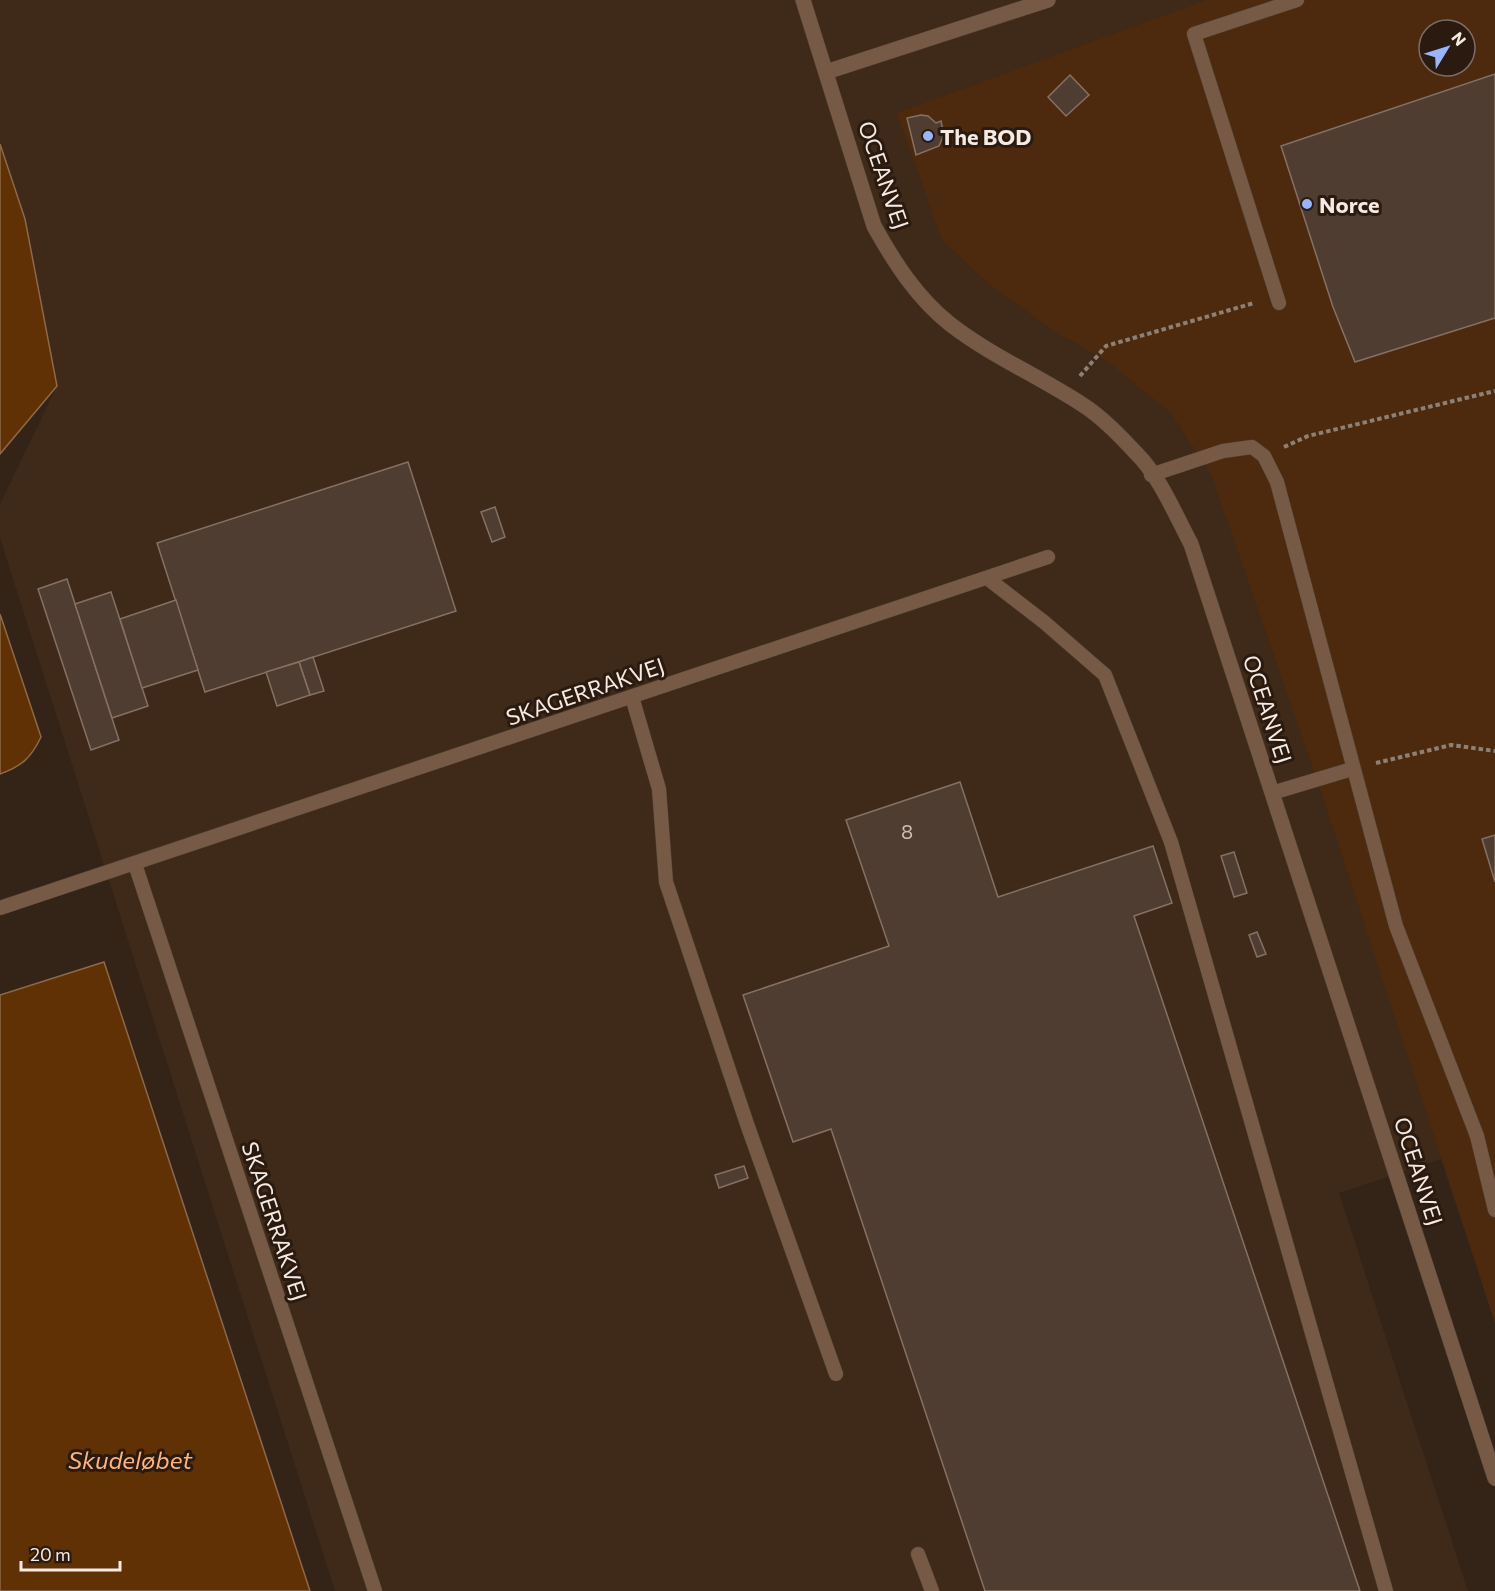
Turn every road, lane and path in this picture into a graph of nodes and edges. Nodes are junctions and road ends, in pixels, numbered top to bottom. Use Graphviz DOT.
graph roads {
  1 [pos="802,0"];
  2 [pos="1048,0"];
  3 [pos="1297,0"];
  4 [pos="826,72"];
  5 [pos="1278,299"];
  6 [pos="1495,391"];
  7 [pos="1064,394"];
  8 [pos="1264,456"];
  9 [pos="1151,475"];
  10 [pos="1048,557"];
  11 [pos="987,578"];
  12 [pos="632,697"];
  13 [pos="1495,751"];
  14 [pos="1352,769"];
  15 [pos="1272,794"];
  16 [pos="135,864"];
  17 [pos="0,908"];
  18 [pos="1495,1210"];
  19 [pos="836,1374"];
  20 [pos="1495,1478"];
  21 [pos="918,1554"];
  22 [pos="375,1591"];
  23 [pos="932,1591"];
  24 [pos="1386,1591"];
  1 -- 4 [label="street, OCEANVEJ"];
  2 -- 4 [label="street"];
  3 -- 5 [label="lane"];
  4 -- 7 [label="street, OCEANVEJ"];
  5 -- 7 [label="path"];
  6 -- 8 [label="path"];
  7 -- 9 [label="street, OCEANVEJ"];
  8 -- 9 [label="lane"];
  8 -- 14 [label="lane"];
  9 -- 15 [label="street, OCEANVEJ"];
  10 -- 11 [label="lane, SKAGERRAKVEJ"];
  11 -- 12 [label="lane, SKAGERRAKVEJ"];
  11 -- 24 [label="lane"];
  12 -- 16 [label="lane, SKAGERRAKVEJ"];
  12 -- 19 [label="lane"];
  13 -- 14 [label="path"];
  14 -- 15 [label="lane"];
  14 -- 18 [label="lane"];
  15 -- 20 [label="street, OCEANVEJ"];
  16 -- 17 [label="lane, SKAGERRAKVEJ"];
  16 -- 22 [label="lane, SKAGERRAKVEJ"];
  21 -- 23 [label="lane"];
}
